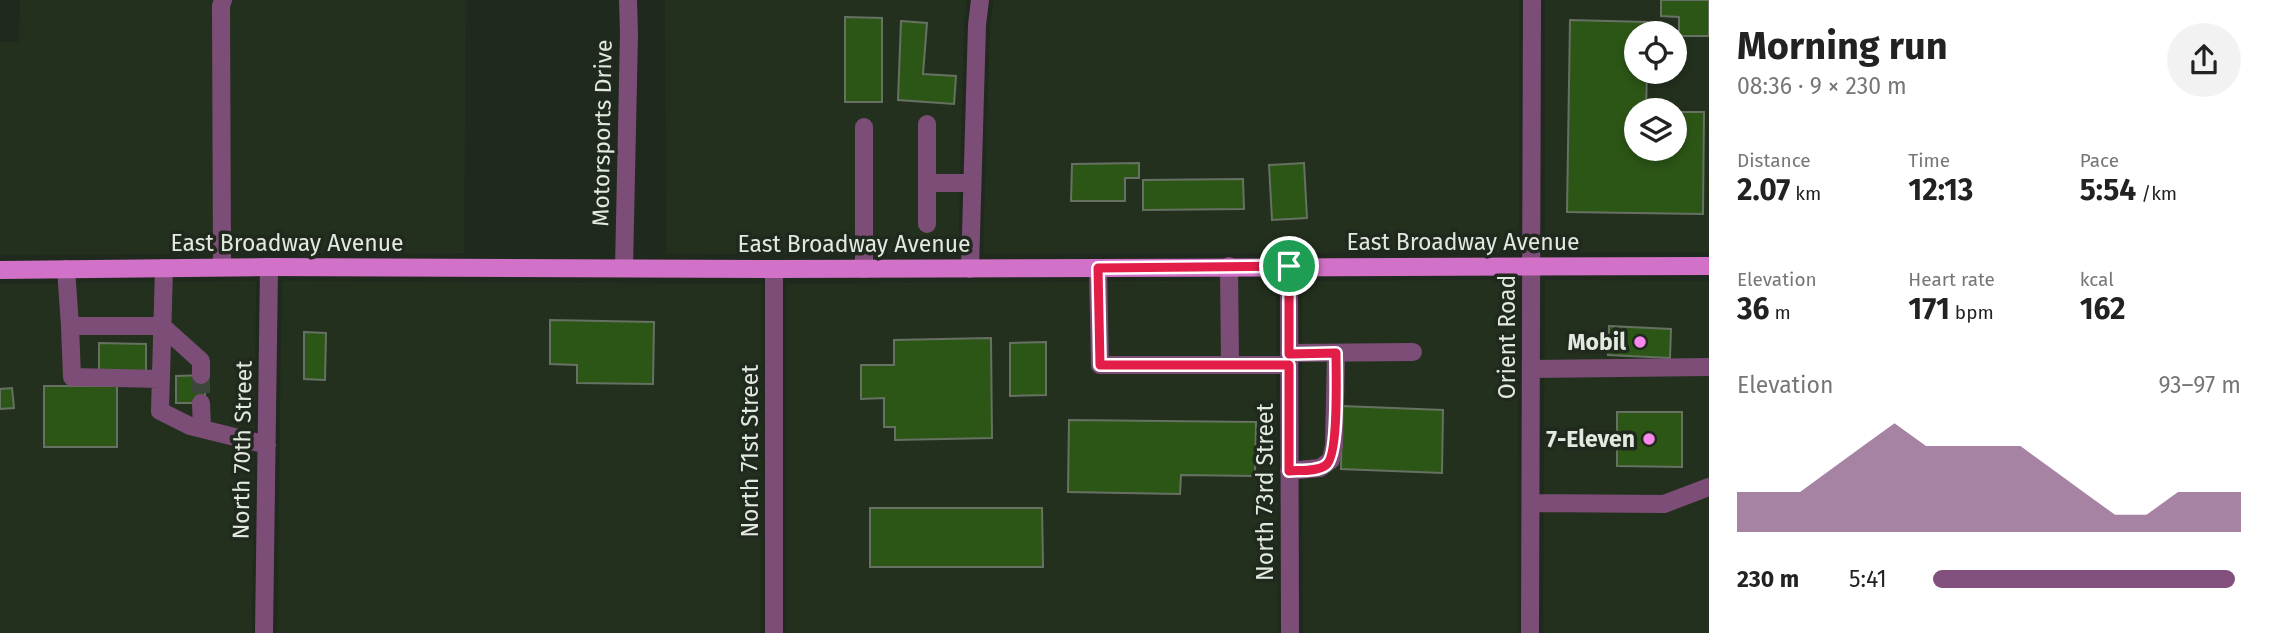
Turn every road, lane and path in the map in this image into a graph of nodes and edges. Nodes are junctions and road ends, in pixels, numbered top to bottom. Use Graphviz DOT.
graph roads {
  1 [pos="223,0"];
  2 [pos="628,0"];
  3 [pos="980,0"];
  4 [pos="1532,0"];
  5 [pos="927,124"];
  6 [pos="864,127"];
  7 [pos="927,183"];
  8 [pos="972,183"];
  9 [pos="927,224"];
  10 [pos="1289,266"];
  11 [pos="1532,266"];
  12 [pos="1709,266"];
  13 [pos="222,267"];
  14 [pos="269,267"];
  15 [pos="1229,267"];
  16 [pos="164,268"];
  17 [pos="624,268"];
  18 [pos="1098,268"];
  19 [pos="65,269"];
  20 [pos="774,269"];
  21 [pos="864,269"];
  22 [pos="970,269"];
  23 [pos="0,270"];
  24 [pos="69,326"];
  25 [pos="162,326"];
  26 [pos="1413,352"];
  27 [pos="1336,353"];
  28 [pos="1289,359"];
  29 [pos="1230,365"];
  30 [pos="1709,367"];
  31 [pos="1531,369"];
  32 [pos="201,375"];
  33 [pos="161,379"];
  34 [pos="201,403"];
  35 [pos="202,429"];
  36 [pos="267,445"];
  37 [pos="1289,471"];
  38 [pos="1709,486"];
  39 [pos="1531,503"];
  40 [pos="264,633"];
  41 [pos="774,633"];
  42 [pos="1290,633"];
  43 [pos="1530,633"];
  1 -- 13 [label="street"];
  2 -- 17 [label="street, Motorsports Drive"];
  3 -- 8 [label="street"];
  4 -- 11 [label="street, Orient Road"];
  5 -- 7 [label="street"];
  6 -- 21 [label="street"];
  7 -- 8 [label="street"];
  7 -- 9 [label="street"];
  8 -- 22 [label="street"];
  10 -- 11 [label="main road, East Broadway Avenue"];
  10 -- 15 [label="main road, East Broadway Avenue"];
  10 -- 28 [label="street, North 73rd Street"];
  11 -- 12 [label="main road, East Broadway Avenue"];
  11 -- 31 [label="street, Orient Road"];
  13 -- 14 [label="main road, East Broadway Avenue"];
  13 -- 16 [label="main road, East Broadway Avenue"];
  14 -- 17 [label="main road, East Broadway Avenue"];
  14 -- 36 [label="street, North 70th Street"];
  15 -- 18 [label="main road, East Broadway Avenue"];
  15 -- 29 [label="street"];
  16 -- 19 [label="main road, East Broadway Avenue"];
  16 -- 25 [label="street"];
  17 -- 20 [label="main road, East Broadway Avenue"];
  18 -- 22 [label="main road, East Broadway Avenue"];
  18 -- 29 [label="street"];
  19 -- 23 [label="main road, East Broadway Avenue"];
  19 -- 24 [label="street"];
  20 -- 21 [label="main road, East Broadway Avenue"];
  20 -- 41 [label="street, North 71st Street"];
  21 -- 22 [label="main road, East Broadway Avenue"];
  24 -- 25 [label="street"];
  24 -- 33 [label="street"];
  25 -- 32 [label="street"];
  25 -- 33 [label="street"];
  26 -- 27 [label="street"];
  27 -- 28 [label="street"];
  27 -- 37 [label="street"];
  28 -- 29 [label="street"];
  28 -- 37 [label="street, North 73rd Street"];
  30 -- 31 [label="street"];
  31 -- 39 [label="street, Orient Road"];
  33 -- 35 [label="street"];
  34 -- 35 [label="street"];
  35 -- 36 [label="street"];
  36 -- 40 [label="street, North 70th Street"];
  37 -- 42 [label="street, North 73rd Street"];
  38 -- 39 [label="street"];
  39 -- 43 [label="street, Orient Road"];
}
